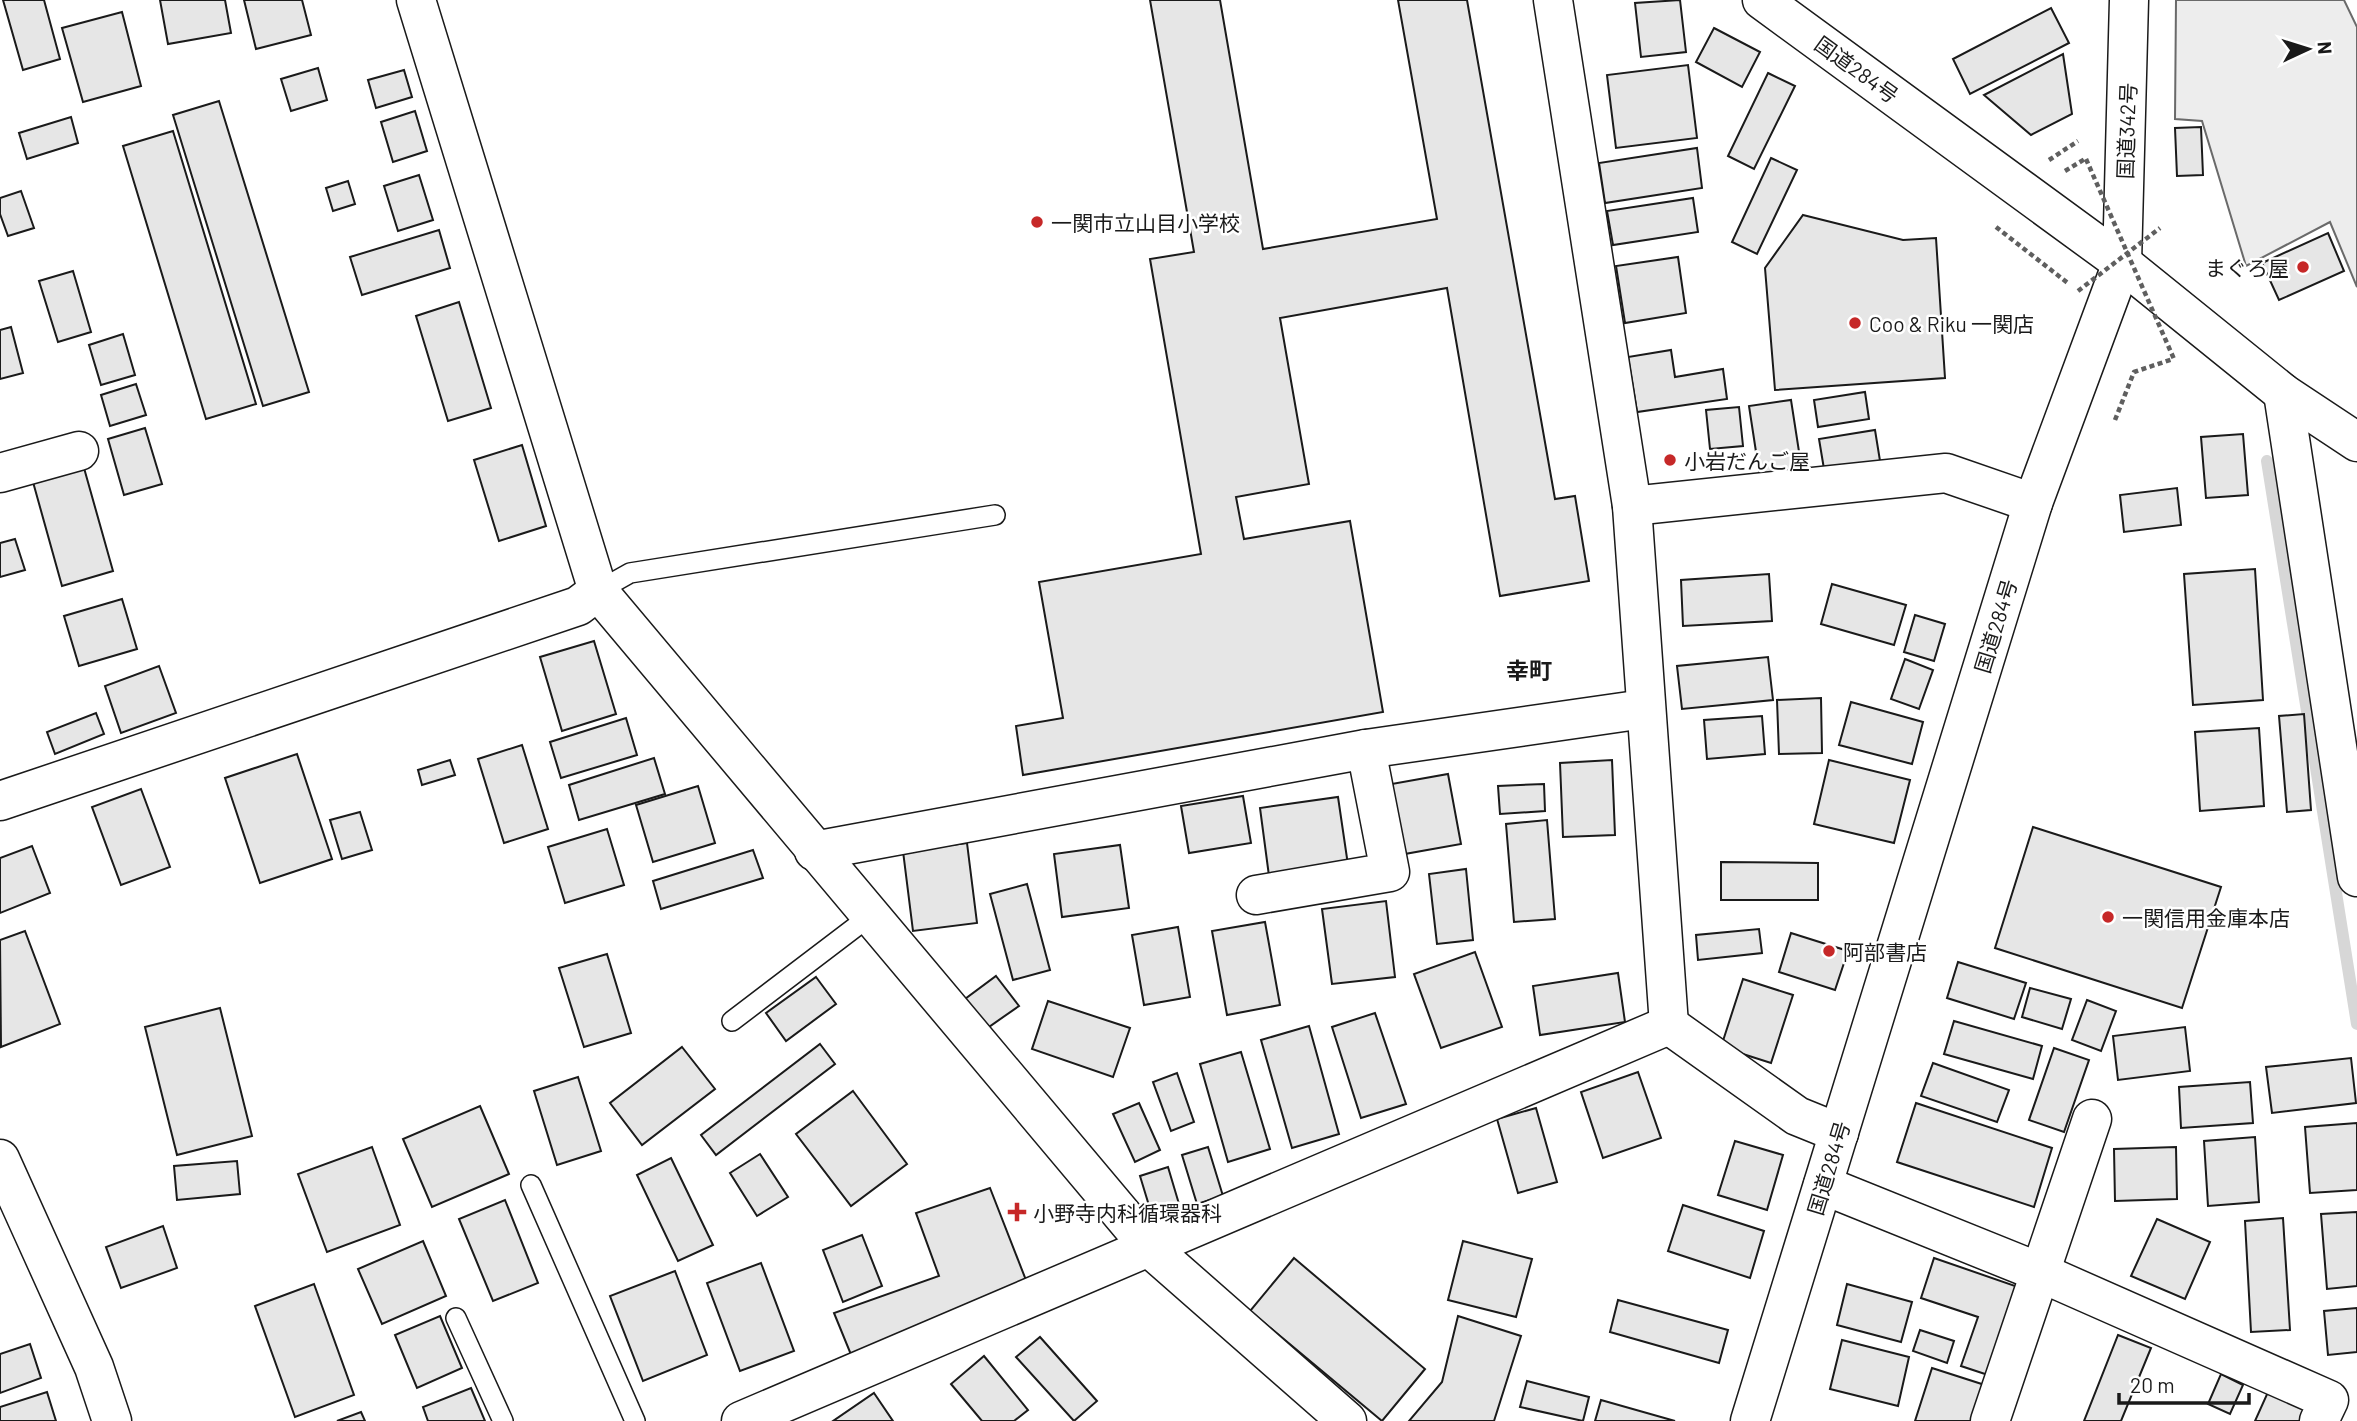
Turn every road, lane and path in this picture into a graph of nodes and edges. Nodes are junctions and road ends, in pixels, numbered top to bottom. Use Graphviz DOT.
graph roads {
  1 [pos="416,0"];
  2 [pos="1553,0"];
  3 [pos="1762,0"];
  4 [pos="2129,0"];
  5 [pos="2078,141"];
  6 [pos="2044,166"];
  7 [pos="2055,176"];
  8 [pos="1995,226"];
  9 [pos="2160,228"];
  10 [pos="2125,258"];
  11 [pos="2078,291"];
  12 [pos="2074,303"];
  13 [pos="2283,393"];
  14 [pos="2115,420"];
  15 [pos="2357,442"];
  16 [pos="79,450"];
  17 [pos="0,473"];
  18 [pos="2033,503"];
  19 [pos="1632,506"];
  20 [pos="995,515"];
  21 [pos="598,591"];
  22 [pos="1644,709"];
  23 [pos="1366,749"];
  24 [pos="0,801"];
  25 [pos="814,851"];
  26 [pos="2357,877"];
  27 [pos="1256,895"];
  28 [pos="870,916"];
  29 [pos="732,1021"];
  30 [pos="1669,1025"];
  31 [pos="2092,1119"];
  32 [pos="1839,1133"];
  33 [pos="0,1159"];
  34 [pos="531,1185"];
  35 [pos="1823,1185"];
  36 [pos="1151,1248"];
  37 [pos="2039,1272"];
  38 [pos="456,1318"];
  39 [pos="2335,1406"];
  40 [pos="794,1412"];
  41 [pos="112,1421"];
  42 [pos="503,1421"];
  43 [pos="635,1421"];
  44 [pos="741,1421"];
  45 [pos="1347,1421"];
  46 [pos="1750,1421"];
  47 [pos="1990,1421"];
  1 -- 21 [label="main road"];
  2 -- 19 [label="main road"];
  3 -- 10 [label="main road, 国道284号"];
  4 -- 10 [label="main road, 国道342号"];
  5 -- 6 [label="path"];
  7 -- 10 [label="path, bridge"];
  8 -- 11 [label="path"];
  9 -- 10 [label="path, bridge"];
  10 -- 11 [label="path, bridge"];
  10 -- 13 [label="main road"];
  10 -- 14 [label="path, bridge"];
  10 -- 18 [label="main road, 国道284号"];
  11 -- 12 [label="path"];
  13 -- 15 [label="main road"];
  13 -- 26 [label="main road"];
  16 -- 17 [label="main road"];
  18 -- 19 [label="main road"];
  18 -- 32 [label="main road, 国道284号"];
  19 -- 22 [label="main road"];
  20 -- 21 [label="lane"];
  21 -- 24 [label="main road"];
  21 -- 25 [label="main road"];
  22 -- 23 [label="main road"];
  22 -- 30 [label="main road"];
  23 -- 25 [label="main road"];
  23 -- 27 [label="main road"];
  25 -- 28 [label="main road"];
  28 -- 29 [label="lane"];
  28 -- 36 [label="main road"];
  30 -- 32 [label="main road"];
  30 -- 36 [label="main road"];
  31 -- 37 [label="main road"];
  32 -- 35 [label="main road, 国道284号"];
  33 -- 41 [label="main road"];
  34 -- 43 [label="lane"];
  35 -- 37 [label="main road"];
  35 -- 46 [label="main road, 国道284号"];
  36 -- 40 [label="main road"];
  36 -- 45 [label="main road"];
  37 -- 39 [label="main road"];
  37 -- 47 [label="main road"];
  38 -- 42 [label="lane"];
  40 -- 44 [label="main road"];
}
